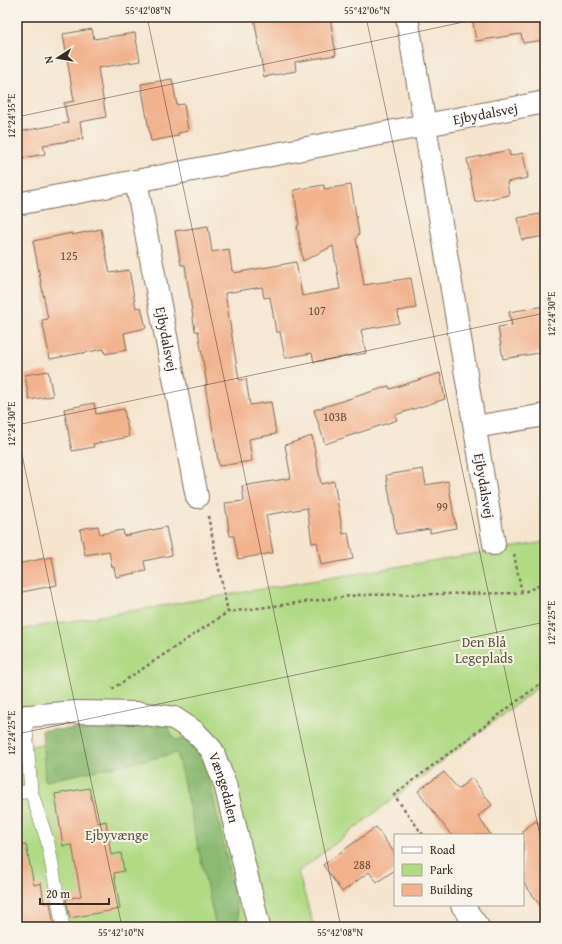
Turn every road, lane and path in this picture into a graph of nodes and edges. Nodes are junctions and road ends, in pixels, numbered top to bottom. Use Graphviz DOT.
graph roads {
  1 [pos="407,17"];
  2 [pos="545,102"];
  3 [pos="426,126"];
  4 [pos="136,181"];
  5 [pos="17,204"];
  6 [pos="545,415"];
  7 [pos="475,427"];
  8 [pos="197,497"];
  9 [pos="494,544"];
  10 [pos="545,583"];
  11 [pos="522,593"];
  12 [pos="228,612"];
  13 [pos="545,680"];
  14 [pos="109,691"];
  15 [pos="21,717"];
  16 [pos="31,791"];
  17 [pos="17,793"];
  18 [pos="421,834"];
  19 [pos="463,906"];
  20 [pos="63,927"];
  21 [pos="259,927"];
  22 [pos="478,927"];
  1 -- 3 [label="street"];
  2 -- 3 [label="street, Ejbydalsvej"];
  3 -- 4 [label="street, Ejbydalsvej"];
  3 -- 7 [label="street, Ejbydalsvej"];
  4 -- 5 [label="street, Ejbydalsvej"];
  4 -- 8 [label="street, Ejbydalsvej"];
  6 -- 7 [label="street"];
  7 -- 9 [label="street, Ejbydalsvej"];
  8 -- 12 [label="path"];
  9 -- 11 [label="path"];
  10 -- 11 [label="path"];
  11 -- 12 [label="path"];
  12 -- 14 [label="path"];
  13 -- 18 [label="path"];
  15 -- 16 [label="lane, Vængedalen"];
  15 -- 21 [label="street, Vængedalen"];
  16 -- 17 [label="lane"];
  16 -- 20 [label="lane, Vængedalen"];
  19 -- 22 [label="street"];
}
